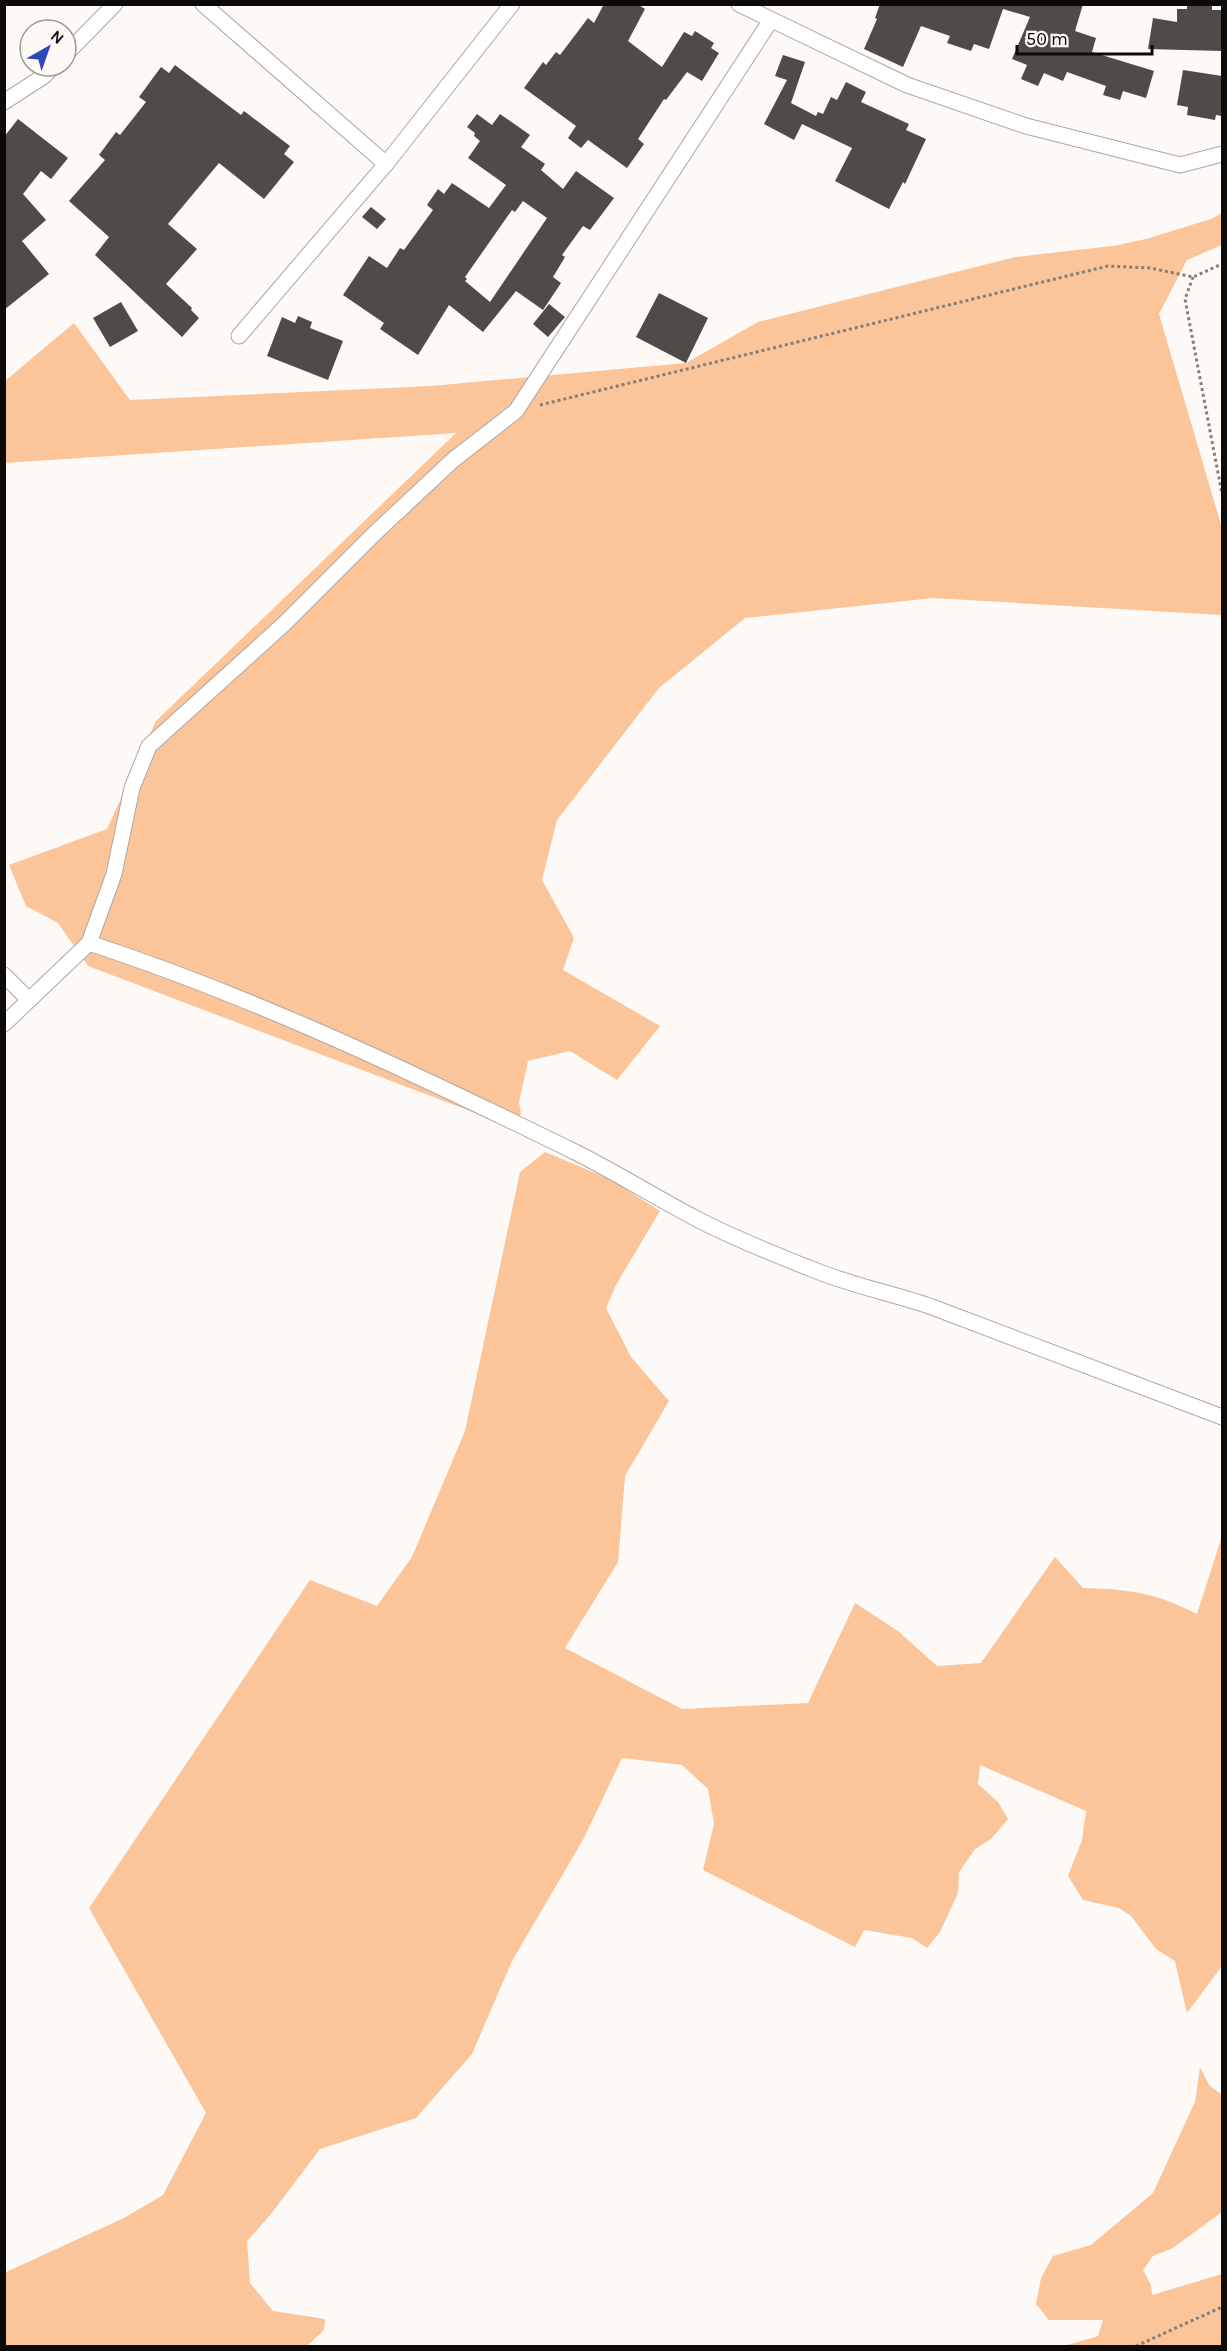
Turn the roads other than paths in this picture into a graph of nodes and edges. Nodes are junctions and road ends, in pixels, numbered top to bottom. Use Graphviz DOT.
graph roads {
  1 [pos="115,4"];
  2 [pos="203,4"];
  3 [pos="512,4"];
  4 [pos="739,4"];
  5 [pos="771,20"];
  6 [pos="78,42"];
  7 [pos="41,78"];
  8 [pos="4,102"];
  9 [pos="1222,154"];
  10 [pos="386,164"];
  11 [pos="239,336"];
  12 [pos="89,943"];
  13 [pos="4,975"];
  14 [pos="29,1000"];
  15 [pos="4,1024"];
  16 [pos="1222,1417"];
  1 -- 6 [label="street"];
  2 -- 10 [label="street"];
  3 -- 10 [label="street"];
  4 -- 5 [label="street"];
  5 -- 9 [label="street"];
  5 -- 12 [label="street"];
  7 -- 8 [label="street"];
  10 -- 11 [label="street"];
  12 -- 14 [label="street"];
  12 -- 16 [label="street"];
  13 -- 14 [label="street"];
  14 -- 15 [label="street"];
}
